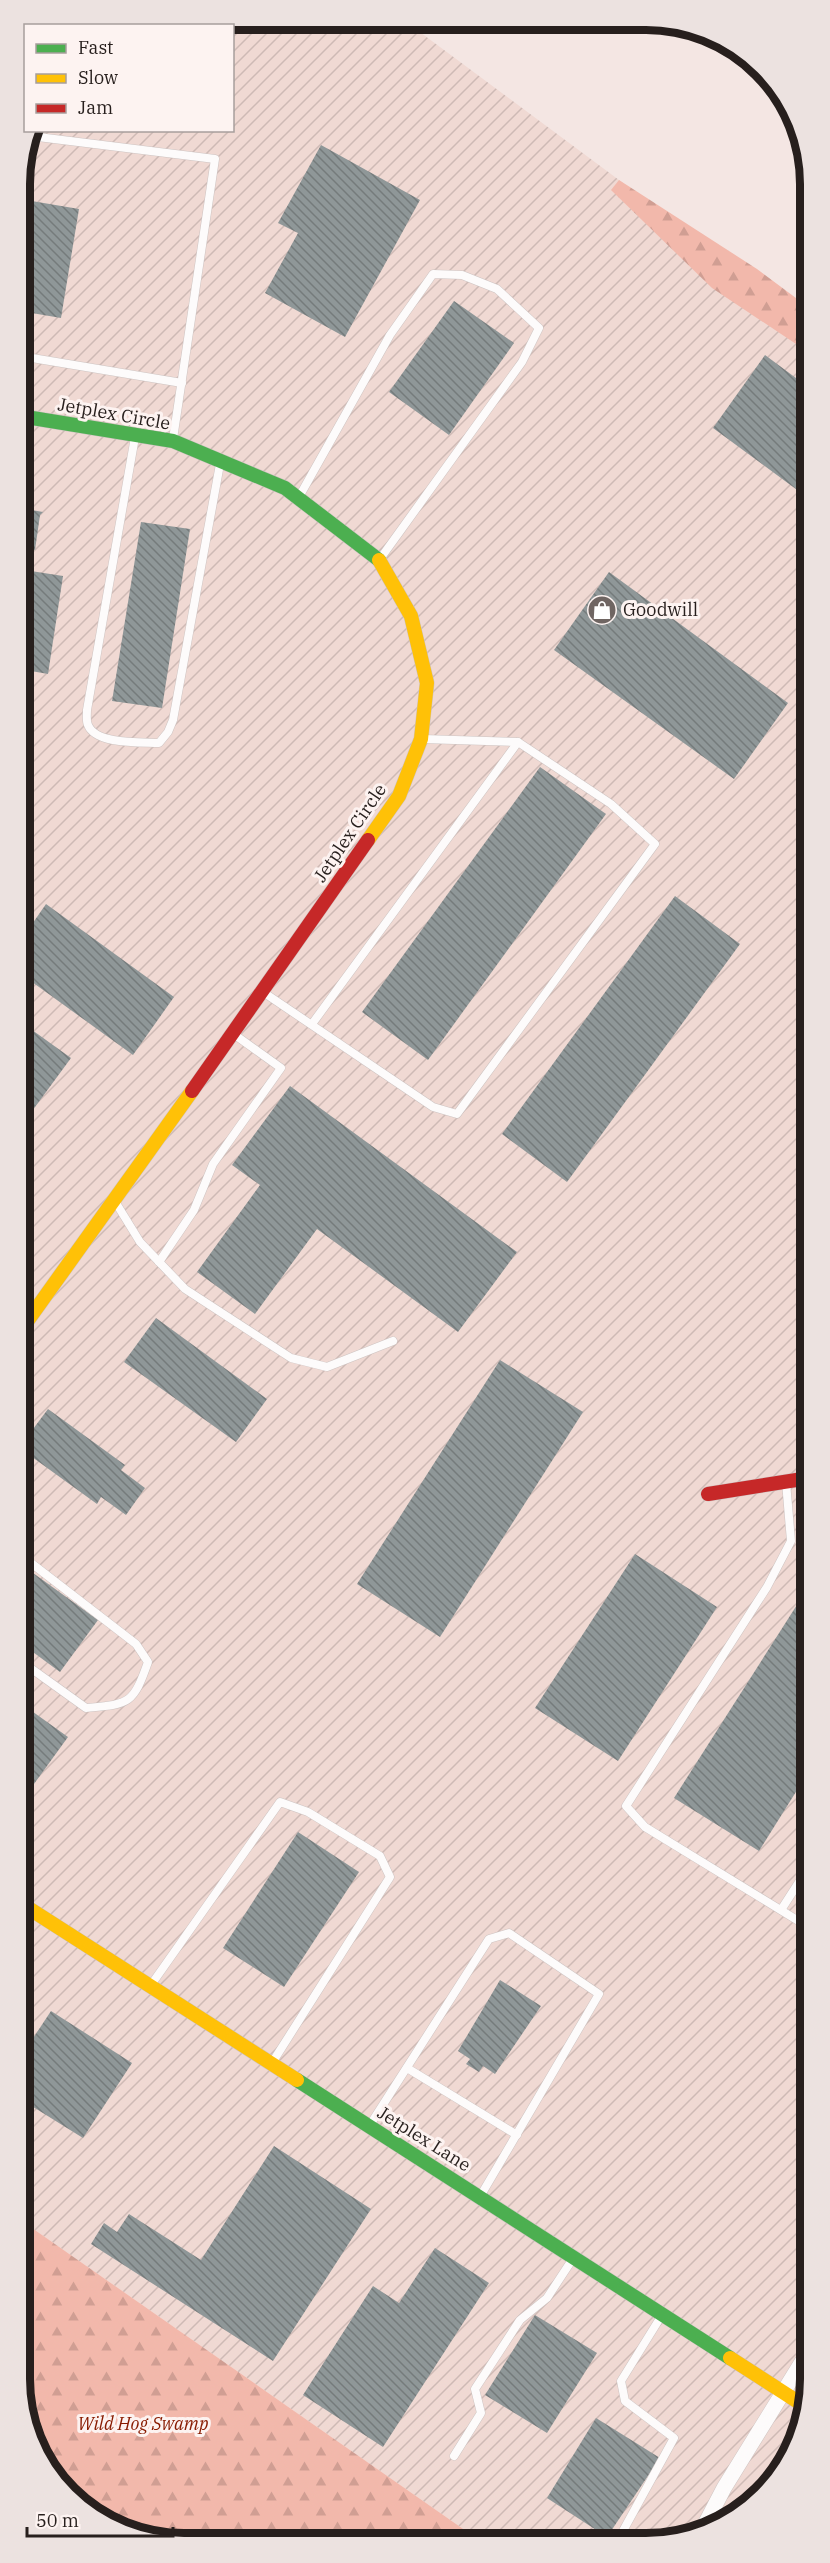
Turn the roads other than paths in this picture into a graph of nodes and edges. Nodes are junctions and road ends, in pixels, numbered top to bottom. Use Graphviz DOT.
graph roads {
  1 [pos="37,137"];
  2 [pos="30,359"];
  3 [pos="182,383"];
  4 [pos="30,418"];
  5 [pos="136,435"];
  6 [pos="173,441"];
  7 [pos="220,461"];
  8 [pos="298,498"];
  9 [pos="379,560"];
  10 [pos="421,739"];
  11 [pos="518,742"];
  12 [pos="262,992"];
  13 [pos="312,1024"];
  14 [pos="232,1034"];
  15 [pos="115,1202"];
  16 [pos="159,1262"];
  17 [pos="30,1318"];
  18 [pos="393,1341"];
  19 [pos="800,1480"];
  20 [pos="786,1482"];
  21 [pos="708,1494"];
  22 [pos="30,1562"];
  23 [pos="30,1668"];
  24 [pos="800,1881"];
  25 [pos="30,1909"];
  26 [pos="781,1910"];
  27 [pos="800,1922"];
  28 [pos="150,1986"];
  29 [pos="272,2064"];
  30 [pos="407,2068"];
  31 [pos="370,2126"];
  32 [pos="517,2135"];
  33 [pos="480,2196"];
  34 [pos="575,2257"];
  35 [pos="663,2314"];
  36 [pos="800,2365"];
  37 [pos="783,2392"];
  38 [pos="798,2402"];
  39 [pos="454,2456"];
  40 [pos="707,2520"];
  41 [pos="622,2533"];
  1 -- 3 [label="lane"];
  2 -- 3 [label="lane"];
  3 -- 6 [label="lane"];
  4 -- 5 [label="street, Jetplex Circle"];
  5 -- 6 [label="street, Jetplex Circle"];
  5 -- 7 [label="lane"];
  6 -- 7 [label="street, Jetplex Circle"];
  7 -- 8 [label="street, Jetplex Circle"];
  8 -- 9 [label="street, Jetplex Circle"];
  8 -- 9 [label="lane"];
  9 -- 10 [label="street, Jetplex Circle"];
  10 -- 11 [label="lane"];
  10 -- 12 [label="street, Jetplex Circle"];
  11 -- 13 [label="lane"];
  11 -- 13 [label="lane"];
  12 -- 13 [label="lane"];
  12 -- 14 [label="street, Jetplex Circle"];
  14 -- 15 [label="street, Jetplex Circle"];
  14 -- 16 [label="lane"];
  15 -- 16 [label="lane"];
  15 -- 17 [label="street, Jetplex Circle"];
  16 -- 18 [label="lane"];
  19 -- 20 [label="street"];
  20 -- 21 [label="street"];
  20 -- 26 [label="lane"];
  22 -- 23 [label="lane"];
  24 -- 26 [label="lane"];
  25 -- 28 [label="street, Jetplex Lane"];
  26 -- 27 [label="lane"];
  28 -- 29 [label="street, Jetplex Lane"];
  28 -- 29 [label="lane"];
  29 -- 31 [label="street, Jetplex Lane"];
  30 -- 31 [label="lane"];
  30 -- 32 [label="lane"];
  30 -- 32 [label="lane"];
  31 -- 33 [label="street, Jetplex Lane"];
  32 -- 33 [label="lane"];
  33 -- 34 [label="street, Jetplex Lane"];
  34 -- 35 [label="street, Jetplex Lane"];
  34 -- 39 [label="lane"];
  35 -- 37 [label="street, Jetplex Lane"];
  35 -- 41 [label="lane"];
  36 -- 37 [label="street"];
  37 -- 38 [label="street, Jetplex Lane"];
  37 -- 40 [label="street"];
}
